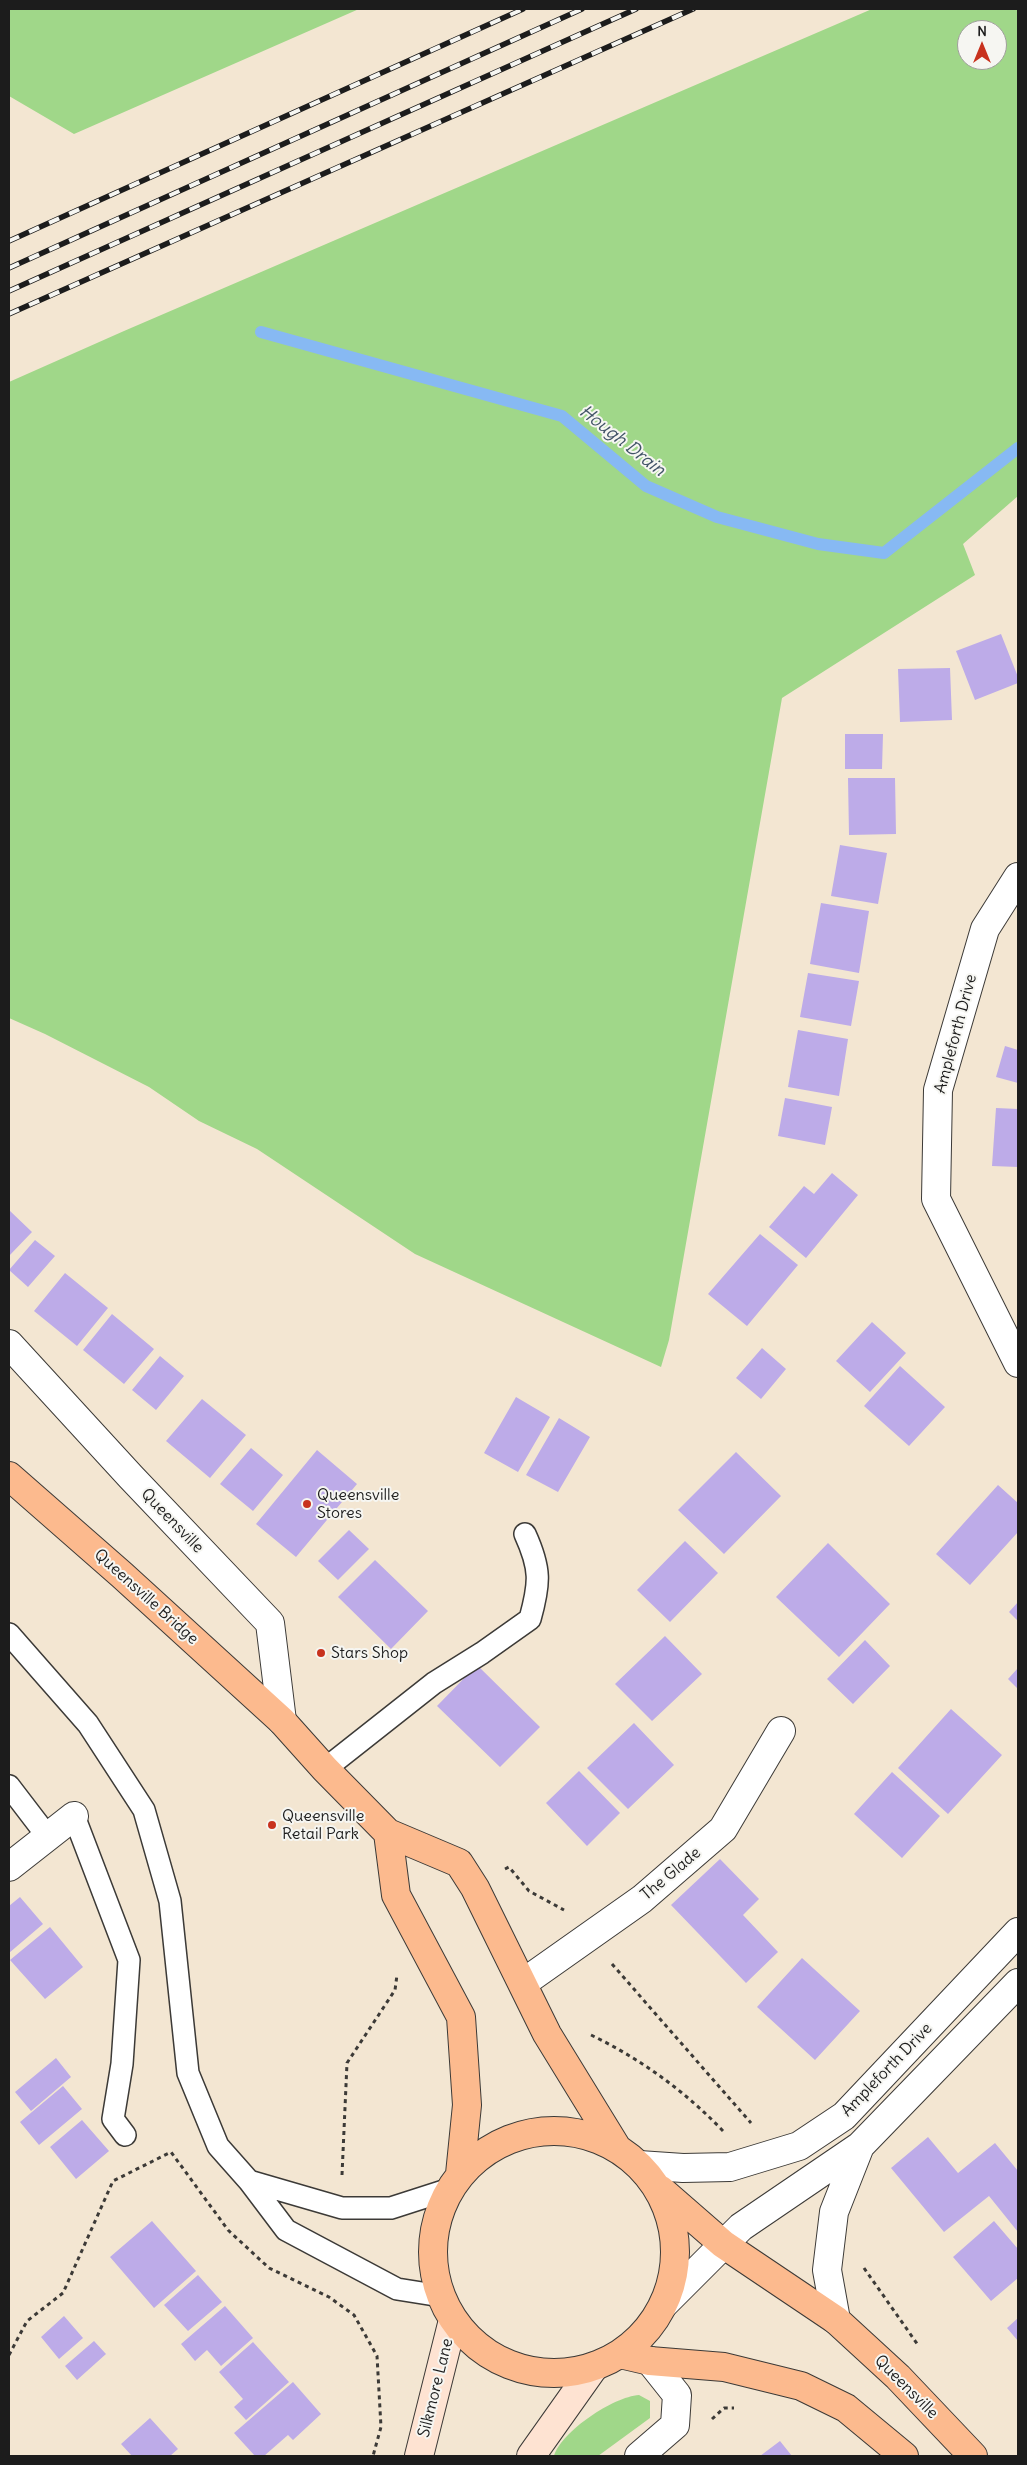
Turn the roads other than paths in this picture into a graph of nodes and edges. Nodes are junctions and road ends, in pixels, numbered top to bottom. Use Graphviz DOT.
graph roads {
  1 [pos="1018,877"];
  2 [pos="9,1344"];
  3 [pos="1018,1363"];
  4 [pos="9,1476"];
  5 [pos="525,1534"];
  6 [pos="9,1634"];
  7 [pos="282,1721"];
  8 [pos="781,1731"];
  9 [pos="325,1769"];
  10 [pos="9,1786"];
  11 [pos="74,1816"];
  12 [pos="388,1833"];
  13 [pos="48,1837"];
  14 [pos="9,1867"];
  15 [pos="1018,1932"];
  16 [pos="523,1983"];
  17 [pos="1018,1983"];
  18 [pos="125,2135"];
  19 [pos="860,2146"];
  20 [pos="617,2148"];
  21 [pos="639,2165"];
  22 [pos="249,2181"];
  23 [pos="455,2182"];
  24 [pos="656,2186"];
  25 [pos="723,2244"];
  26 [pos="441,2296"];
  27 [pos="664,2304"];
  28 [pos="453,2320"];
  29 [pos="836,2320"];
  30 [pos="620,2354"];
  31 [pos="650,2361"];
  32 [pos="594,2367"];
  33 [pos="419,2456"];
  34 [pos="530,2456"];
  35 [pos="639,2456"];
  36 [pos="904,2456"];
  37 [pos="973,2456"];
  1 -- 3 [label="street, Ampleforth Drive"];
  2 -- 7 [label="street, Queensville"];
  4 -- 7 [label="highway, Queensville Bridge"];
  5 -- 9 [label="lane"];
  6 -- 22 [label="lane"];
  7 -- 9 [label="highway, Queensville Bridge"];
  8 -- 16 [label="street, The Glade"];
  9 -- 12 [label="highway, Queensville Bridge"];
  10 -- 13 [label="lane"];
  11 -- 13 [label="street"];
  11 -- 18 [label="lane"];
  12 -- 16 [label="highway"];
  12 -- 23 [label="highway"];
  13 -- 14 [label="street"];
  15 -- 21 [label="street, Ampleforth Drive"];
  16 -- 20 [label="highway"];
  17 -- 19 [label="street, Ampleforth Drive"];
  19 -- 25 [label="street, Ampleforth Drive"];
  19 -- 29 [label="street, Ampleforth Drive"];
  20 -- 21 [label="highway"];
  20 -- 23 [label="highway"];
  21 -- 24 [label="highway"];
  22 -- 23 [label="lane"];
  22 -- 26 [label="lane"];
  23 -- 26 [label="highway"];
  24 -- 25 [label="highway, Queensville"];
  24 -- 27 [label="highway"];
  25 -- 27 [label="street, Ampleforth Drive"];
  25 -- 29 [label="highway, Queensville"];
  26 -- 28 [label="highway"];
  27 -- 30 [label="highway"];
  28 -- 32 [label="highway"];
  28 -- 33 [label="street, Silkmore Lane"];
  29 -- 37 [label="highway, Queensville"];
  30 -- 31 [label="highway"];
  30 -- 32 [label="highway"];
  31 -- 35 [label="street"];
  31 -- 36 [label="highway"];
  32 -- 34 [label="street"];
}
